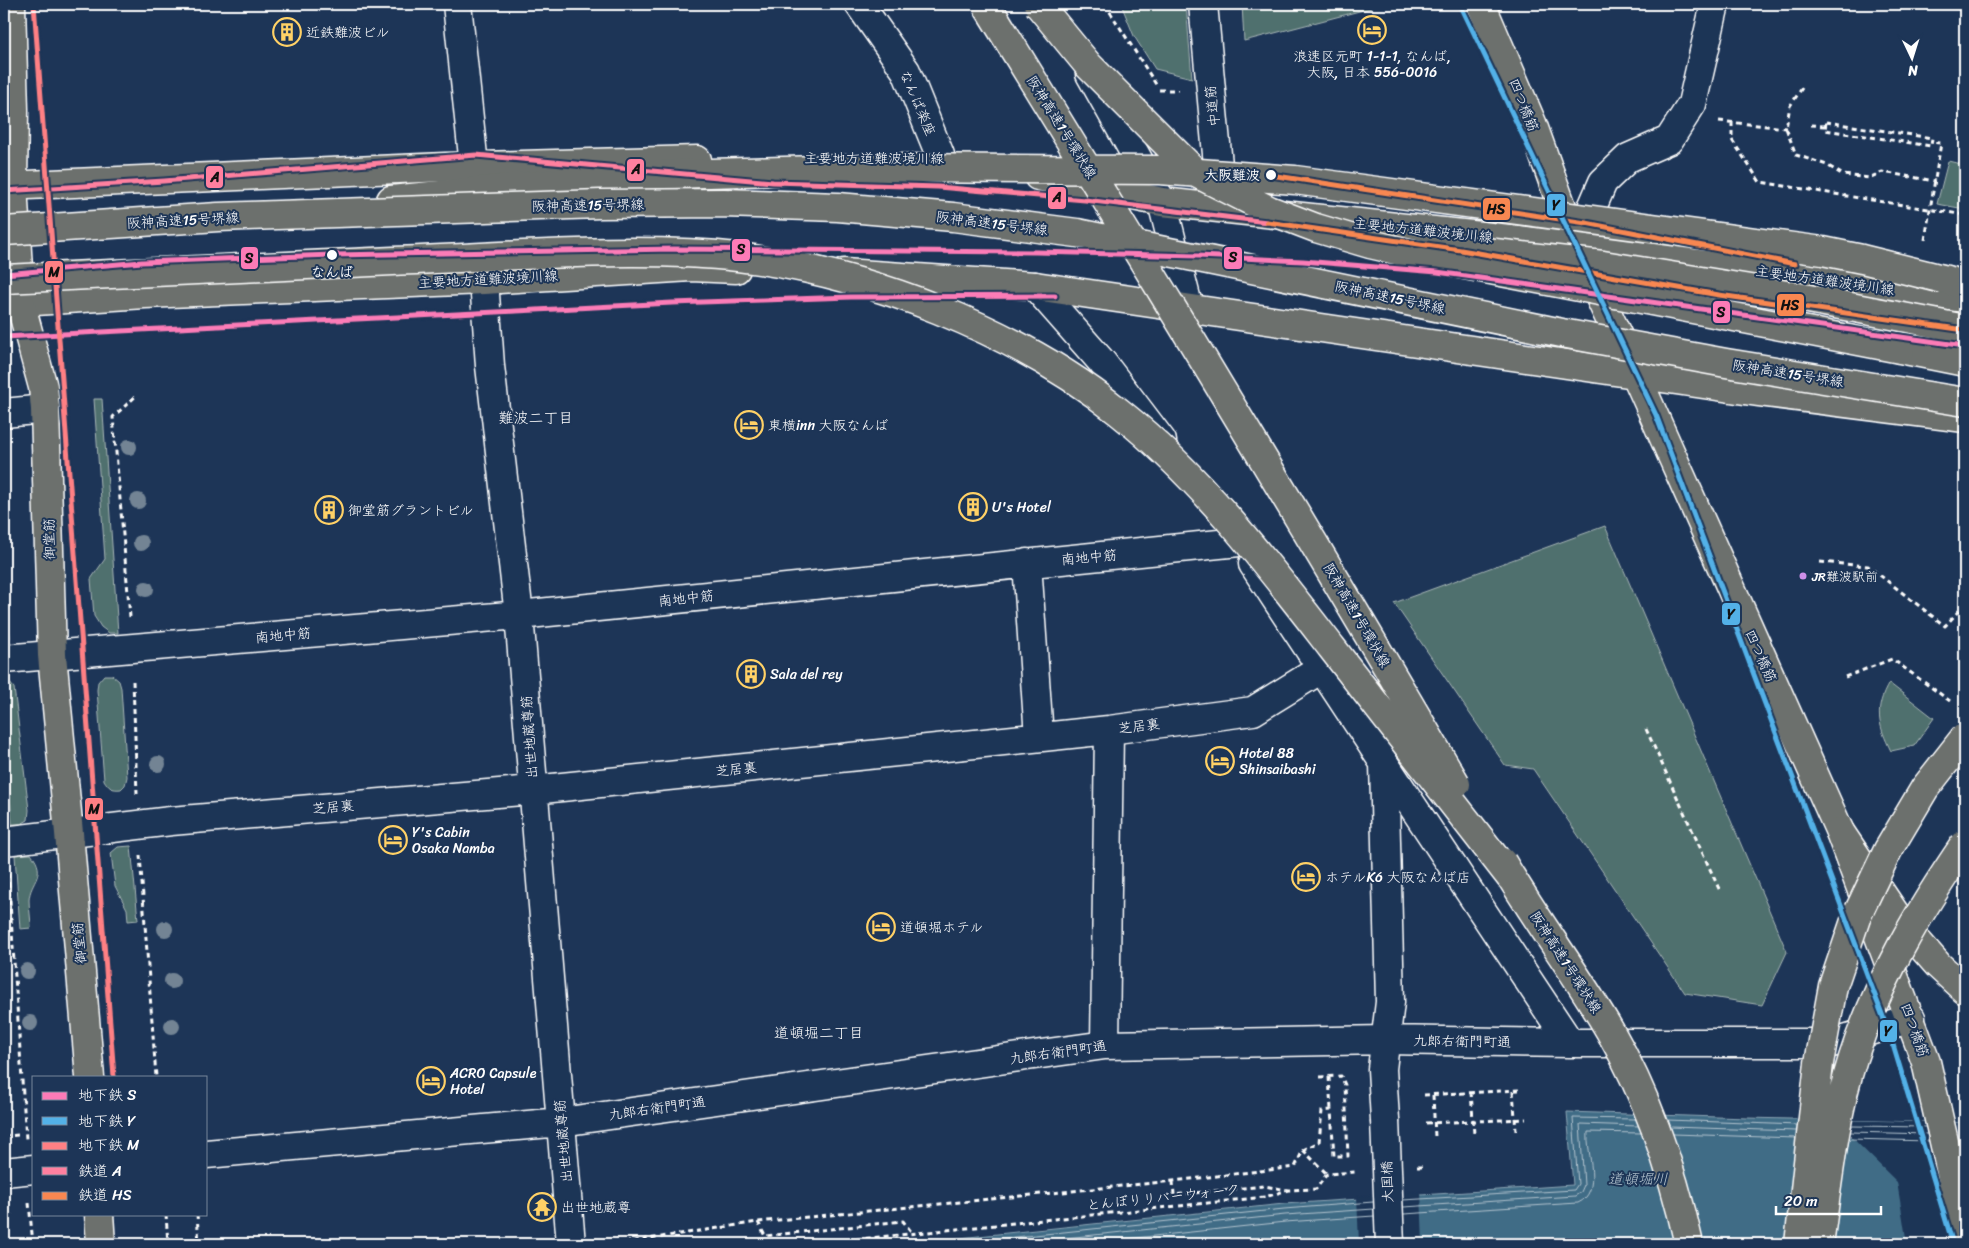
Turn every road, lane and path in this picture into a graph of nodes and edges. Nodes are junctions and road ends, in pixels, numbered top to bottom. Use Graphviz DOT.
graph roads {
  1 [pos="11,4"];
  2 [pos="457,4"];
  3 [pos="859,4"];
  4 [pos="986,4"];
  5 [pos="1038,4"];
  6 [pos="1043,4"];
  7 [pos="1105,4"];
  8 [pos="1203,4"];
  9 [pos="1481,4"];
  10 [pos="1715,4"];
  11 [pos="1802,88"];
  12 [pos="1153,90"];
  13 [pos="1160,90"];
  14 [pos="1179,90"];
  15 [pos="1719,121"];
  16 [pos="1732,122"];
  17 [pos="1811,125"];
  18 [pos="1826,126"];
  19 [pos="1786,128"];
  20 [pos="1931,142"];
  21 [pos="940,155"];
  22 [pos="474,166"];
  23 [pos="1935,182"];
  24 [pos="9,185"];
  25 [pos="1162,202"];
  26 [pos="1222,209"];
  27 [pos="1930,209"];
  28 [pos="1965,215"];
  29 [pos="218,218"];
  30 [pos="1316,228"];
  31 [pos="4,231"];
  32 [pos="1925,240"];
  33 [pos="1576,246"];
  34 [pos="4,280"];
  35 [pos="484,280"];
  36 [pos="1965,285"];
  37 [pos="1035,286"];
  38 [pos="1965,298"];
  39 [pos="12,303"];
  40 [pos="1189,309"];
  41 [pos="1965,328"];
  42 [pos="1965,362"];
  43 [pos="1635,373"];
  44 [pos="137,395"];
  45 [pos="1965,402"];
  46 [pos="45,409"];
  47 [pos="4,412"];
  48 [pos="1965,418"];
  49 [pos="1239,542"];
  50 [pos="1820,562"];
  51 [pos="1027,563"];
  52 [pos="1965,604"];
  53 [pos="519,615"];
  54 [pos="132,648"];
  55 [pos="52,655"];
  56 [pos="4,659"];
  57 [pos="1322,669"];
  58 [pos="1845,677"];
  59 [pos="1950,701"];
  60 [pos="1646,729"];
  61 [pos="1109,730"];
  62 [pos="1038,737"];
  63 [pos="1965,737"];
  64 [pos="1384,763"];
  65 [pos="533,790"];
  66 [pos="138,825"];
  67 [pos="1840,832"];
  68 [pos="70,833"];
  69 [pos="5,841"];
  70 [pos="1965,844"];
  71 [pos="1511,878"];
  72 [pos="1720,891"];
  73 [pos="1965,990"];
  74 [pos="1911,1018"];
  75 [pos="1385,1040"];
  76 [pos="1570,1043"];
  77 [pos="1105,1045"];
  78 [pos="90,1076"];
  79 [pos="156,1076"];
  80 [pos="1320,1077"];
  81 [pos="1329,1077"];
  82 [pos="1521,1090"];
  83 [pos="1514,1091"];
  84 [pos="1471,1092"];
  85 [pos="1433,1094"];
  86 [pos="1424,1095"];
  87 [pos="1331,1110"];
  88 [pos="1516,1119"];
  89 [pos="1526,1119"];
  90 [pos="1473,1121"];
  91 [pos="561,1122"];
  92 [pos="1426,1123"];
  93 [pos="1434,1123"];
  94 [pos="1516,1131"];
  95 [pos="1474,1134"];
  96 [pos="19,1135"];
  97 [pos="4,1136"];
  98 [pos="1435,1137"];
  99 [pos="1303,1150"];
  100 [pos="208,1154"];
  101 [pos="22,1170"];
  102 [pos="1327,1174"];
  103 [pos="1173,1181"];
  104 [pos="13,1214"];
  105 [pos="4,1215"];
  106 [pos="99,1216"];
  107 [pos="166,1216"];
  108 [pos="197,1216"];
  109 [pos="758,1222"];
  110 [pos="913,1234"];
  111 [pos="1965,1234"];
  112 [pos="559,1242"];
  113 [pos="33,1244"];
  114 [pos="101,1244"];
  115 [pos="168,1244"];
  116 [pos="199,1244"];
  117 [pos="508,1244"];
  118 [pos="616,1244"];
  119 [pos="812,1244"];
  120 [pos="1390,1244"];
  121 [pos="1689,1244"];
  122 [pos="1799,1244"];
  123 [pos="1819,1244"];
  1 -- 24 [label="main road, 御堂筋"];
  2 -- 22 [label="street"];
  3 -- 21 [label="street, なんば楽座"];
  4 -- 71 [label="main road, 阪神高速1号環状線, bridge"];
  5 -- 30 [label="main road, bridge"];
  6 -- 25 [label="street"];
  7 -- 13 [label="path"];
  8 -- 26 [label="street, 中道筋"];
  9 -- 33 [label="main road, 四つ橋筋"];
  10 -- 33 [label="street"];
  11 -- 19 [label="path"];
  12 -- 13 [label="path"];
  13 -- 14 [label="path"];
  15 -- 16 [label="path"];
  16 -- 19 [label="path"];
  16 -- 27 [label="path"];
  17 -- 18 [label="path"];
  18 -- 20 [label="path"];
  18 -- 20 [label="path"];
  19 -- 23 [label="path"];
  20 -- 23 [label="path"];
  21 -- 22 [label="main road, 主要地方道難波境川線"];
  21 -- 25 [label="main road, 主要地方道難波境川線"];
  22 -- 24 [label="main road, 主要地方道難波境川線"];
  23 -- 27 [label="path"];
  24 -- 39 [label="main road, 御堂筋"];
  25 -- 26 [label="main road, 主要地方道難波境川線"];
  25 -- 40 [label="street"];
  26 -- 33 [label="main road, 主要地方道難波境川線"];
  27 -- 28 [label="path"];
  27 -- 32 [label="path"];
  29 -- 31 [label="main road, 阪神高速15号堺線, bridge"];
  29 -- 36 [label="main road, bridge"];
  29 -- 45 [label="main road, 阪神高速15号堺線, bridge"];
  30 -- 41 [label="main road, bridge"];
  30 -- 42 [label="main road, bridge"];
  33 -- 38 [label="main road, 主要地方道難波境川線"];
  33 -- 43 [label="main road, 四つ橋筋"];
  34 -- 71 [label="main road, bridge"];
  35 -- 37 [label="main road, 主要地方道難波境川線"];
  35 -- 39 [label="main road, 主要地方道難波境川線"];
  35 -- 53 [label="street, 出世地蔵尊筋"];
  37 -- 40 [label="main road, 主要地方道難波境川線"];
  37 -- 49 [label="street"];
  39 -- 46 [label="main road, 御堂筋"];
  40 -- 43 [label="main road, 主要地方道難波境川線"];
  43 -- 48 [label="main road, 主要地方道難波境川線"];
  43 -- 67 [label="main road, 四つ橋筋"];
  44 -- 54 [label="path"];
  46 -- 47 [label="street"];
  46 -- 55 [label="main road, 御堂筋"];
  49 -- 51 [label="street, 南地中筋"];
  49 -- 57 [label="street"];
  50 -- 52 [label="path"];
  51 -- 53 [label="street, 南地中筋"];
  51 -- 62 [label="street"];
  53 -- 54 [label="street, 南地中筋"];
  53 -- 65 [label="street, 出世地蔵尊筋"];
  54 -- 55 [label="street, 南地中筋"];
  54 -- 66 [label="path"];
  55 -- 56 [label="street, 南地中筋"];
  55 -- 68 [label="main road, 御堂筋"];
  57 -- 61 [label="street, 芝居裏"];
  57 -- 64 [label="street"];
  58 -- 59 [label="path"];
  60 -- 72 [label="path"];
  61 -- 62 [label="street, 芝居裏"];
  61 -- 77 [label="street"];
  62 -- 65 [label="street, 芝居裏"];
  63 -- 122 [label="main road, bridge"];
  64 -- 75 [label="street, 大国橋"];
  64 -- 76 [label="street"];
  65 -- 66 [label="street, 芝居裏"];
  65 -- 91 [label="street, 出世地蔵尊筋"];
  66 -- 68 [label="street, 芝居裏"];
  66 -- 79 [label="path"];
  67 -- 73 [label="main road"];
  67 -- 74 [label="main road, 四つ橋筋"];
  68 -- 69 [label="street, 芝居裏"];
  68 -- 78 [label="main road, 御堂筋"];
  69 -- 101 [label="path"];
  70 -- 123 [label="main road, bridge"];
  71 -- 121 [label="main road, 阪神高速1号環状線, bridge"];
  74 -- 76 [label="street, 九郎右衛門町通"];
  74 -- 111 [label="main road, 四つ橋筋"];
  75 -- 76 [label="street, 九郎右衛門町通"];
  75 -- 77 [label="street, 九郎右衛門町通"];
  75 -- 120 [label="street, 大国橋, bridge"];
  77 -- 91 [label="street, 九郎右衛門町通"];
  80 -- 81 [label="path"];
  81 -- 87 [label="path"];
  81 -- 87 [label="path"];
  82 -- 83 [label="path"];
  83 -- 84 [label="path"];
  83 -- 88 [label="path"];
  84 -- 85 [label="path"];
  84 -- 90 [label="path"];
  85 -- 86 [label="path"];
  85 -- 93 [label="path"];
  87 -- 99 [label="path, とんぼりリバーウォーク"];
  88 -- 89 [label="path"];
  88 -- 90 [label="path"];
  88 -- 94 [label="path"];
  90 -- 93 [label="path"];
  90 -- 95 [label="path"];
  91 -- 100 [label="street, 九郎右衛門町通"];
  91 -- 112 [label="street, 出世地蔵尊筋"];
  92 -- 93 [label="path"];
  93 -- 98 [label="path"];
  96 -- 97 [label="path"];
  99 -- 102 [label="path"];
  99 -- 103 [label="path, とんぼりリバーウォーク"];
  101 -- 113 [label="path"];
  103 -- 109 [label="path, とんぼりリバーウォーク"];
  103 -- 110 [label="path, とんぼりリバーウォーク"];
  104 -- 105 [label="path"];
  106 -- 114 [label="main road"];
  107 -- 115 [label="path"];
  108 -- 116 [label="path"];
  109 -- 110 [label="path"];
  109 -- 118 [label="path, とんぼりリバーウォーク"];
  110 -- 119 [label="path, とんぼりリバーウォーク"];
  112 -- 117 [label="path"];
}
